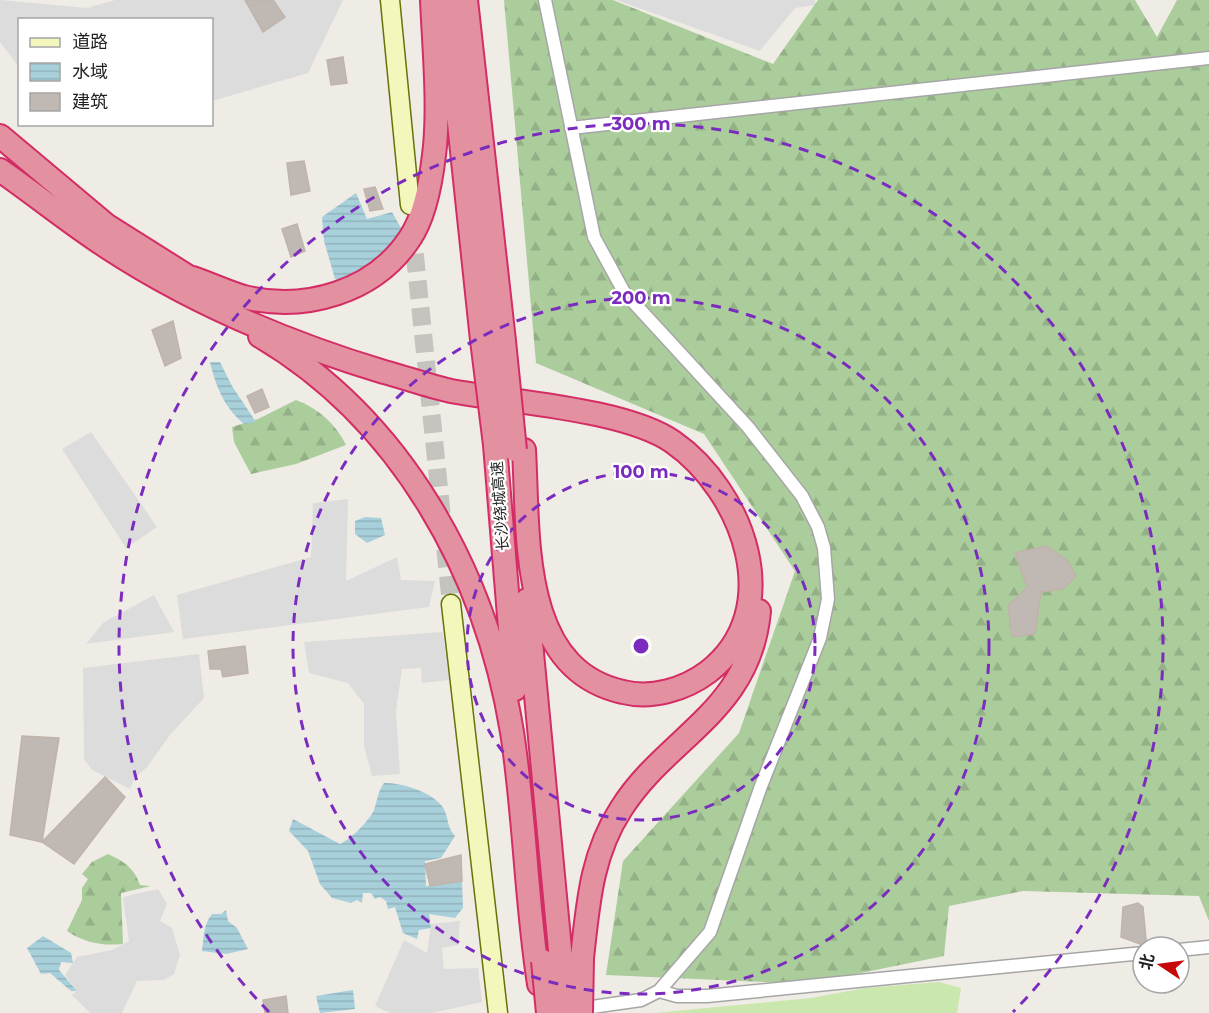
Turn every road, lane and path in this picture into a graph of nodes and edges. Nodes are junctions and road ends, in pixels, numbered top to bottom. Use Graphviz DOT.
graph roads {
  1 [pos="390,0"];
  2 [pos="432,0"];
  3 [pos="446,0"];
  4 [pos="466,0"];
  5 [pos="545,0"];
  6 [pos="1209,58"];
  7 [pos="571,128"];
  8 [pos="0,136"];
  9 [pos="0,170"];
  10 [pos="410,204"];
  11 [pos="184,274"];
  12 [pos="195,297"];
  13 [pos="500,341"];
  14 [pos="511,448"];
  15 [pos="451,604"];
  16 [pos="1209,947"];
  17 [pos="1191,949"];
  18 [pos="1131,954"];
  19 [pos="555,960"];
  20 [pos="659,991"];
  21 [pos="498,1013"];
  22 [pos="546,1013"];
  23 [pos="567,1013"];
  24 [pos="581,1013"];
  1 -- 10 [label="street"];
  2 -- 11 [label="highway"];
  3 -- 13 [label="highway, 长沙绕城高速"];
  4 -- 13 [label="highway"];
  5 -- 7 [label="street"];
  6 -- 7 [label="street"];
  7 -- 20 [label="street"];
  8 -- 11 [label="highway"];
  9 -- 12 [label="highway"];
  11 -- 19 [label="highway"];
  12 -- 14 [label="highway"];
  12 -- 19 [label="highway"];
  13 -- 14 [label="highway"];
  13 -- 14 [label="highway, 长沙绕城高速, bridge"];
  14 -- 19 [label="highway, 长沙绕城高速"];
  15 -- 21 [label="street"];
  16 -- 17 [label="street"];
  18 -- 20 [label="street"];
  19 -- 22 [label="highway, 长沙绕城高速, bridge"];
  19 -- 23 [label="highway, 长沙绕城高速, bridge"];
  19 -- 24 [label="highway, bridge"];
  20 -- 22 [label="street"];
}
